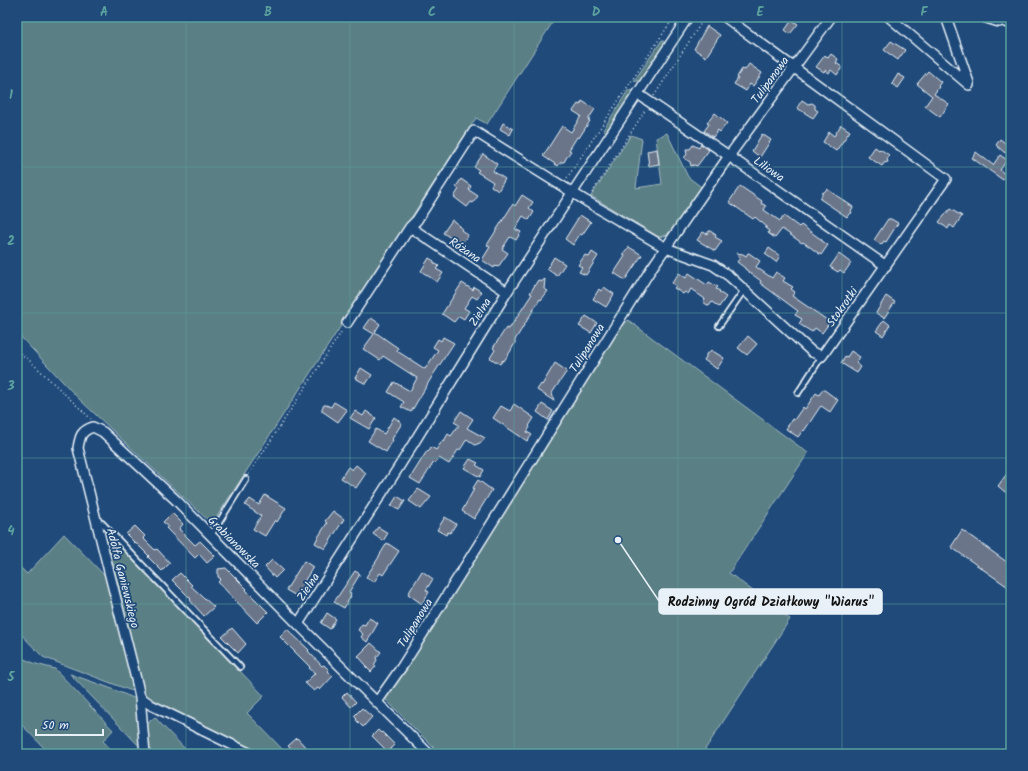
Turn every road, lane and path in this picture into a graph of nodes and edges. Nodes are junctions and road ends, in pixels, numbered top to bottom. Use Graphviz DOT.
graph roads {
  1 [pos="674,17"];
  2 [pos="688,17"];
  3 [pos="725,17"];
  4 [pos="831,17"];
  5 [pos="889,17"];
  6 [pos="946,17"];
  7 [pos="983,17"];
  8 [pos="999,22"];
  9 [pos="1011,26"];
  10 [pos="794,68"];
  11 [pos="638,94"];
  12 [pos="729,156"];
  13 [pos="561,186"];
  14 [pos="572,193"];
  15 [pos="410,227"];
  16 [pos="666,248"];
  17 [pos="886,266"];
  18 [pos="744,289"];
  19 [pos="507,292"];
  20 [pos="348,323"];
  21 [pos="719,326"];
  22 [pos="17,351"];
  23 [pos="822,356"];
  24 [pos="798,393"];
  25 [pos="93,422"];
  26 [pos="104,432"];
  27 [pos="246,479"];
  28 [pos="97,522"];
  29 [pos="211,535"];
  30 [pos="298,624"];
  31 [pos="240,667"];
  32 [pos="140,697"];
  33 [pos="377,702"];
  34 [pos="145,754"];
  35 [pos="251,754"];
  36 [pos="429,754"];
  1 -- 13 [label="path"];
  2 -- 11 [label="street, Zielna"];
  3 -- 10 [label="street"];
  4 -- 10 [label="street, Tulipanowa"];
  5 -- 6 [label="street"];
  7 -- 8 [label="street"];
  8 -- 9 [label="lane"];
  10 -- 12 [label="street, Tulipanowa"];
  10 -- 17 [label="street, Stokrotki"];
  11 -- 12 [label="street, Liliowa"];
  11 -- 14 [label="street, Zielna"];
  12 -- 16 [label="street, Tulipanowa"];
  12 -- 17 [label="street, Liliowa"];
  13 -- 14 [label="street"];
  13 -- 15 [label="street"];
  14 -- 16 [label="street"];
  14 -- 19 [label="street, Zielna"];
  15 -- 19 [label="street, Różana"];
  15 -- 20 [label="street"];
  16 -- 18 [label="street"];
  16 -- 33 [label="street, Tulipanowa"];
  17 -- 23 [label="street, Stokrotki"];
  18 -- 21 [label="lane"];
  18 -- 23 [label="street"];
  19 -- 30 [label="street, Zielna"];
  20 -- 27 [label="path"];
  22 -- 25 [label="path"];
  23 -- 24 [label="lane"];
  26 -- 28 [label="street, Adolfa Ganiewskiego"];
  26 -- 29 [label="street, Grabianowska"];
  27 -- 29 [label="lane"];
  28 -- 31 [label="lane"];
  28 -- 32 [label="street, Adolfa Ganiewskiego"];
  29 -- 30 [label="street, Grabianowska"];
  30 -- 33 [label="street, Grabianowska"];
  32 -- 34 [label="street, Adolfa Ganiewskiego"];
  32 -- 35 [label="street"];
  33 -- 36 [label="street, Grabianowska"];
}
